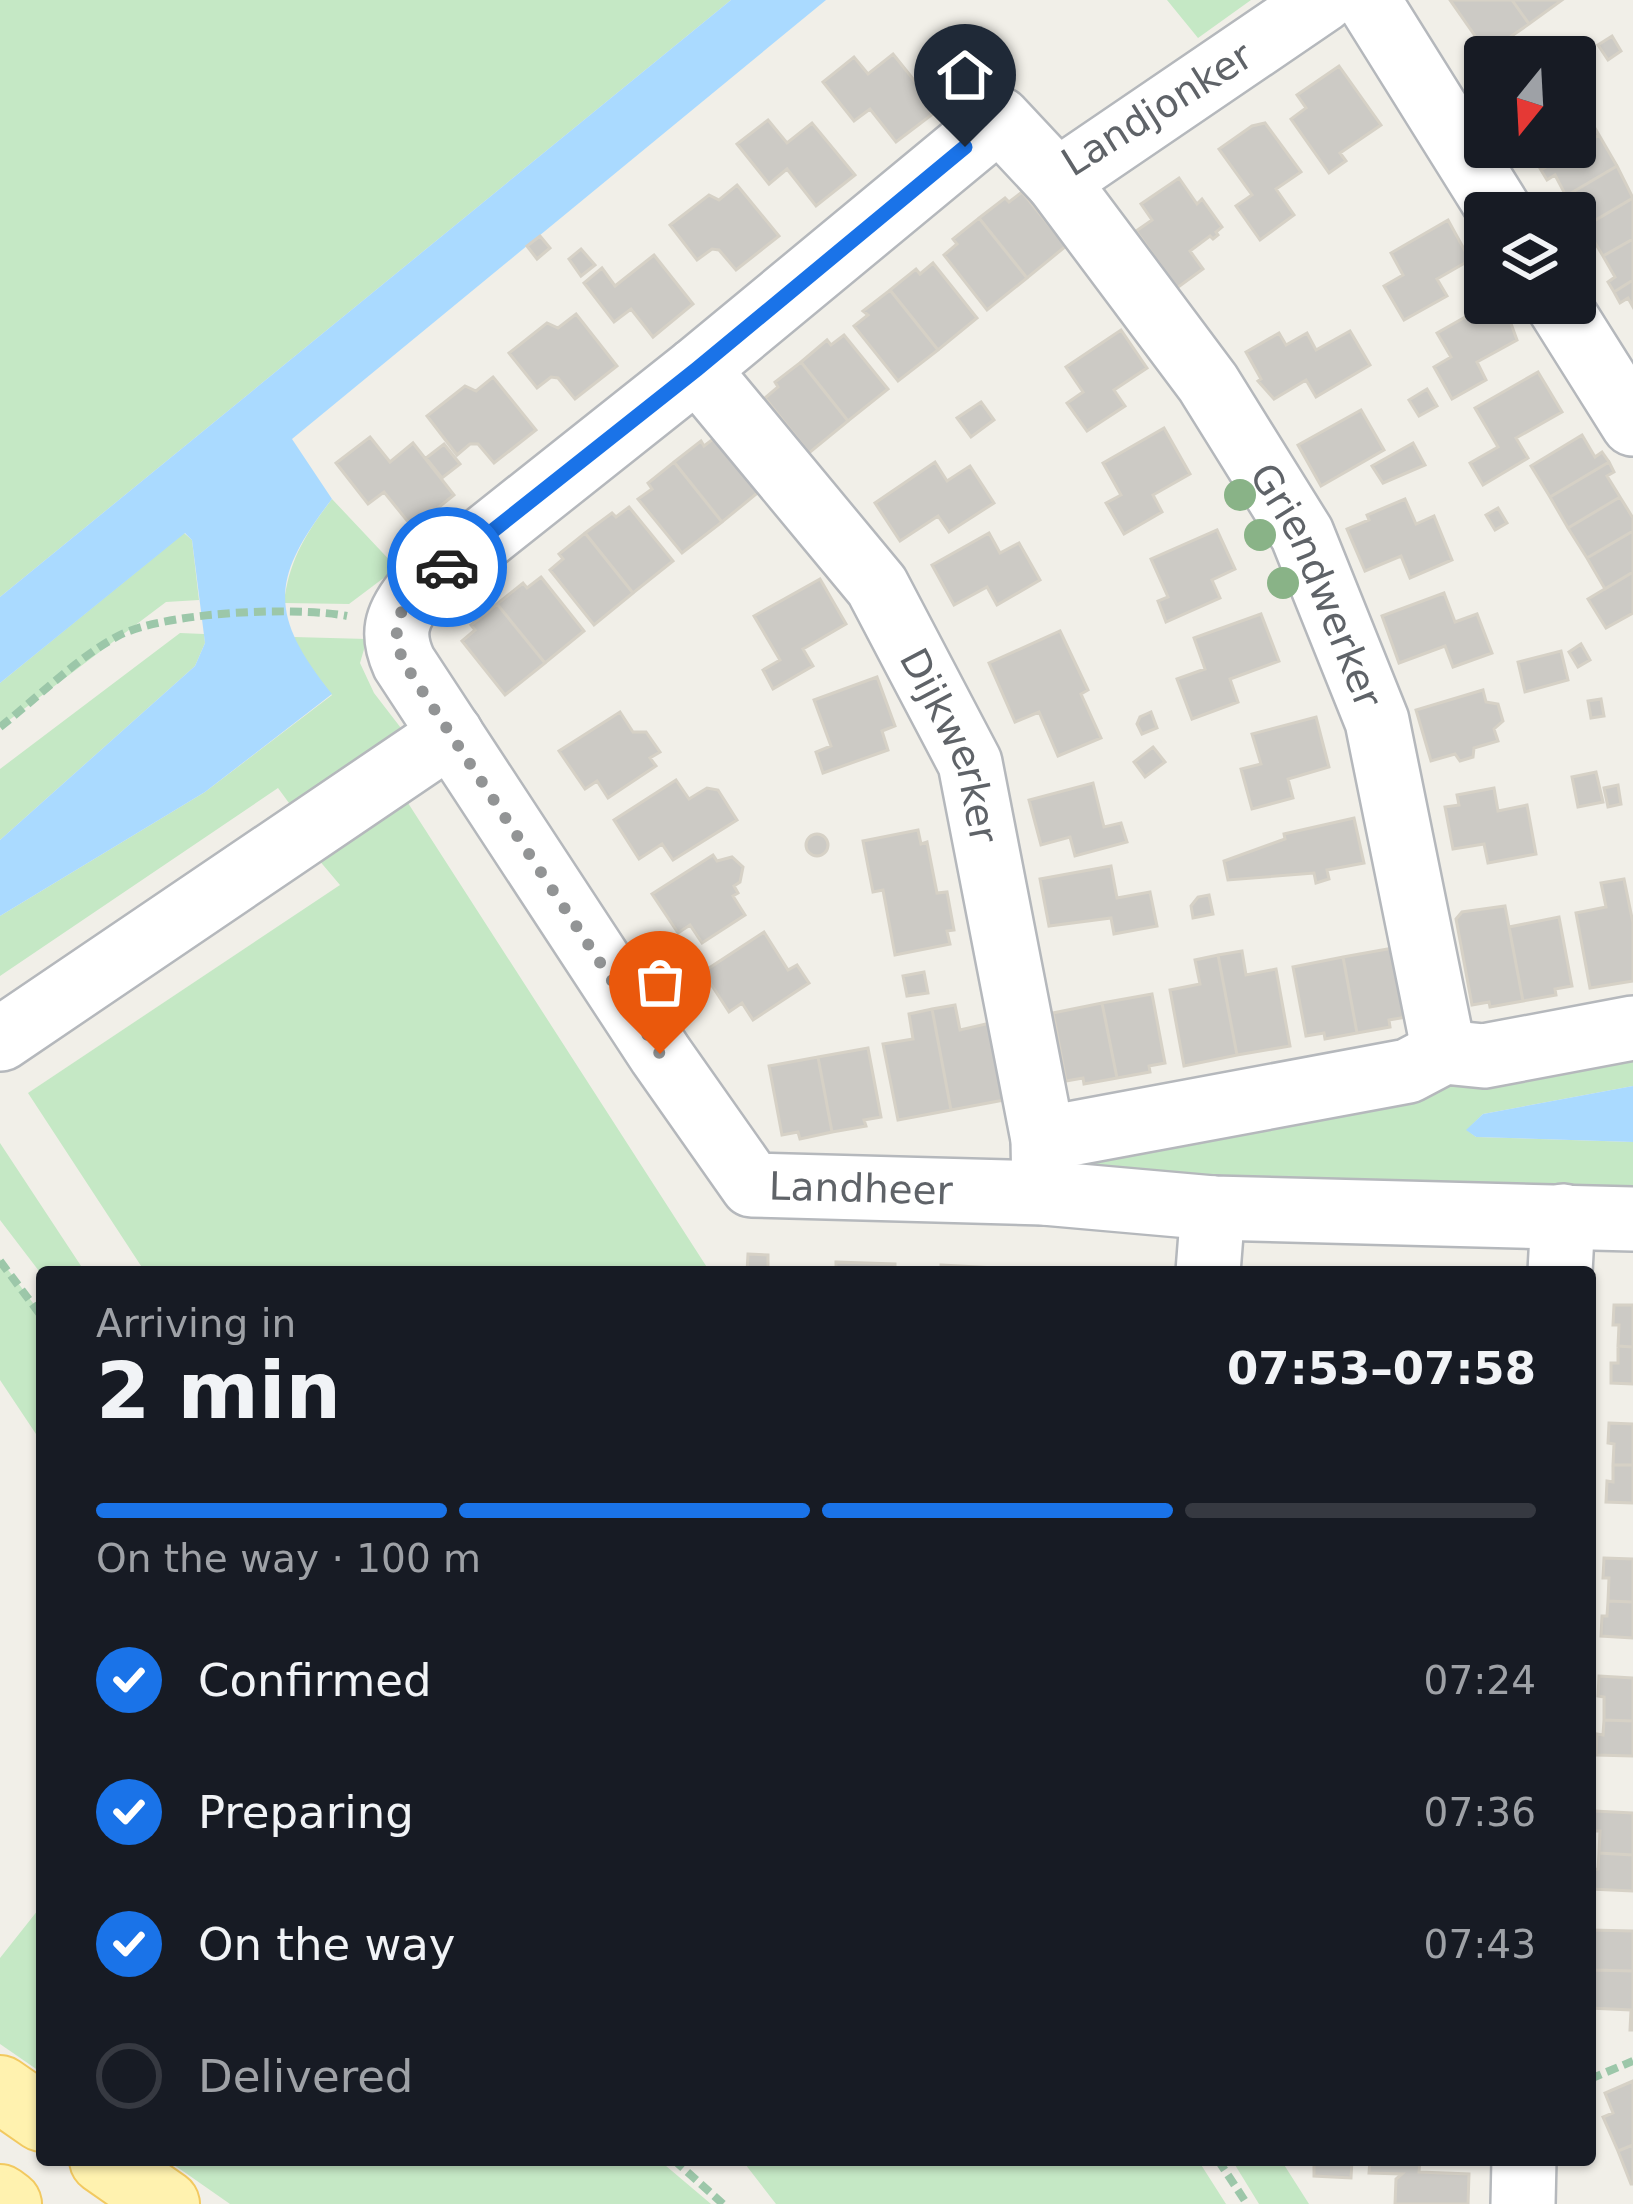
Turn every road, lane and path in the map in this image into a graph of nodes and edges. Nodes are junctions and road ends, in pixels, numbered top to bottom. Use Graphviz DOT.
graph roads {
  1 [pos="1323,0"];
  2 [pos="1368,0"];
  3 [pos="1058,181"];
  4 [pos="1488,192"];
  5 [pos="1570,324"];
  6 [pos="697,369"];
  7 [pos="1633,424"];
  8 [pos="315,609"];
  9 [pos="395,626"];
  10 [pos="0,727"];
  11 [pos="451,734"];
  12 [pos="1633,1028"];
  13 [pos="1,1039"];
  14 [pos="1444,1052"];
  15 [pos="1043,1166"];
  16 [pos="1213,1208"];
  17 [pos="1633,1219"];
  18 [pos="1562,1244"];
  19 [pos="0,1261"];
  20 [pos="1208,1266"];
  21 [pos="36,1309"];
  22 [pos="1633,2060"];
  23 [pos="1596,2076"];
  24 [pos="0,2089"];
  25 [pos="36,2114"];
  26 [pos="112,2166"];
  27 [pos="681,2166"];
  28 [pos="1222,2166"];
  29 [pos="1524,2166"];
  30 [pos="0,2198"];
  31 [pos="8,2204"];
  32 [pos="166,2204"];
  33 [pos="723,2204"];
  34 [pos="1247,2204"];
  35 [pos="1522,2204"];
  1 -- 3 [label="street, Landjonker"];
  2 -- 4 [label="street"];
  3 -- 6 [label="street, Landjonker"];
  3 -- 14 [label="street, Griendwerker"];
  5 -- 7 [label="street"];
  6 -- 9 [label="street, Landjonker"];
  6 -- 15 [label="street, Dijkwerker"];
  8 -- 10 [label="path"];
  9 -- 11 [label="street, Landheer"];
  11 -- 13 [label="street"];
  11 -- 15 [label="street, Landheer"];
  12 -- 14 [label="street, Landheer"];
  14 -- 15 [label="street, Landheer"];
  15 -- 16 [label="street, Landheer"];
  16 -- 18 [label="street, Landheer"];
  16 -- 20 [label="street"];
  17 -- 18 [label="street, Landheer"];
  19 -- 21 [label="path"];
  22 -- 23 [label="path"];
  24 -- 25 [label="main road"];
  26 -- 32 [label="main road"];
  27 -- 33 [label="path"];
  28 -- 34 [label="path"];
  29 -- 35 [label="street"];
  30 -- 31 [label="main road"];
}
